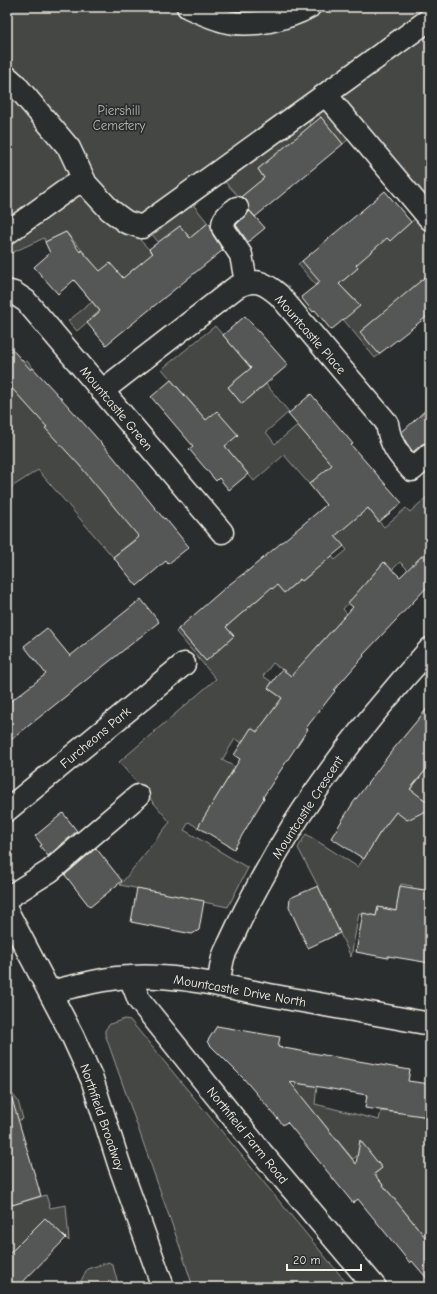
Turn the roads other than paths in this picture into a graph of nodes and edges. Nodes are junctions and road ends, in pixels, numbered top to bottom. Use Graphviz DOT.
graph roads {
  1 [pos="188,7"];
  2 [pos="309,7"];
  3 [pos="430,19"];
  4 [pos="7,77"];
  5 [pos="326,95"];
  6 [pos="86,184"];
  7 [pos="237,208"];
  8 [pos="430,219"];
  9 [pos="7,233"];
  10 [pos="246,282"];
  11 [pos="7,291"];
  12 [pos="102,391"];
  13 [pos="430,454"];
  14 [pos="222,532"];
  15 [pos="430,649"];
  16 [pos="184,664"];
  17 [pos="138,796"];
  18 [pos="7,810"];
  19 [pos="8,910"];
  20 [pos="130,977"];
  21 [pos="218,984"];
  22 [pos="50,992"];
  23 [pos="430,1024"];
  24 [pos="163,1287"];
  25 [pos="375,1287"];
  1 -- 2 [label="street"];
  3 -- 5 [label="street"];
  4 -- 6 [label="street"];
  5 -- 6 [label="street"];
  5 -- 8 [label="street"];
  6 -- 9 [label="street"];
  7 -- 10 [label="street"];
  10 -- 12 [label="street"];
  10 -- 13 [label="street, Mountcastle Place"];
  11 -- 12 [label="street, Mountcastle Green"];
  12 -- 14 [label="street, Mountcastle Green"];
  15 -- 21 [label="street, Mountcastle Crescent"];
  16 -- 18 [label="street, Furcheons Park"];
  17 -- 19 [label="street"];
  19 -- 22 [label="street, Northfield Broadway"];
  20 -- 21 [label="street, Mountcastle Drive North"];
  20 -- 22 [label="street, Mountcastle Drive North"];
  20 -- 25 [label="street, Northfield Farm Road"];
  21 -- 23 [label="street, Mountcastle Drive North"];
  22 -- 24 [label="street, Northfield Broadway"];
}
